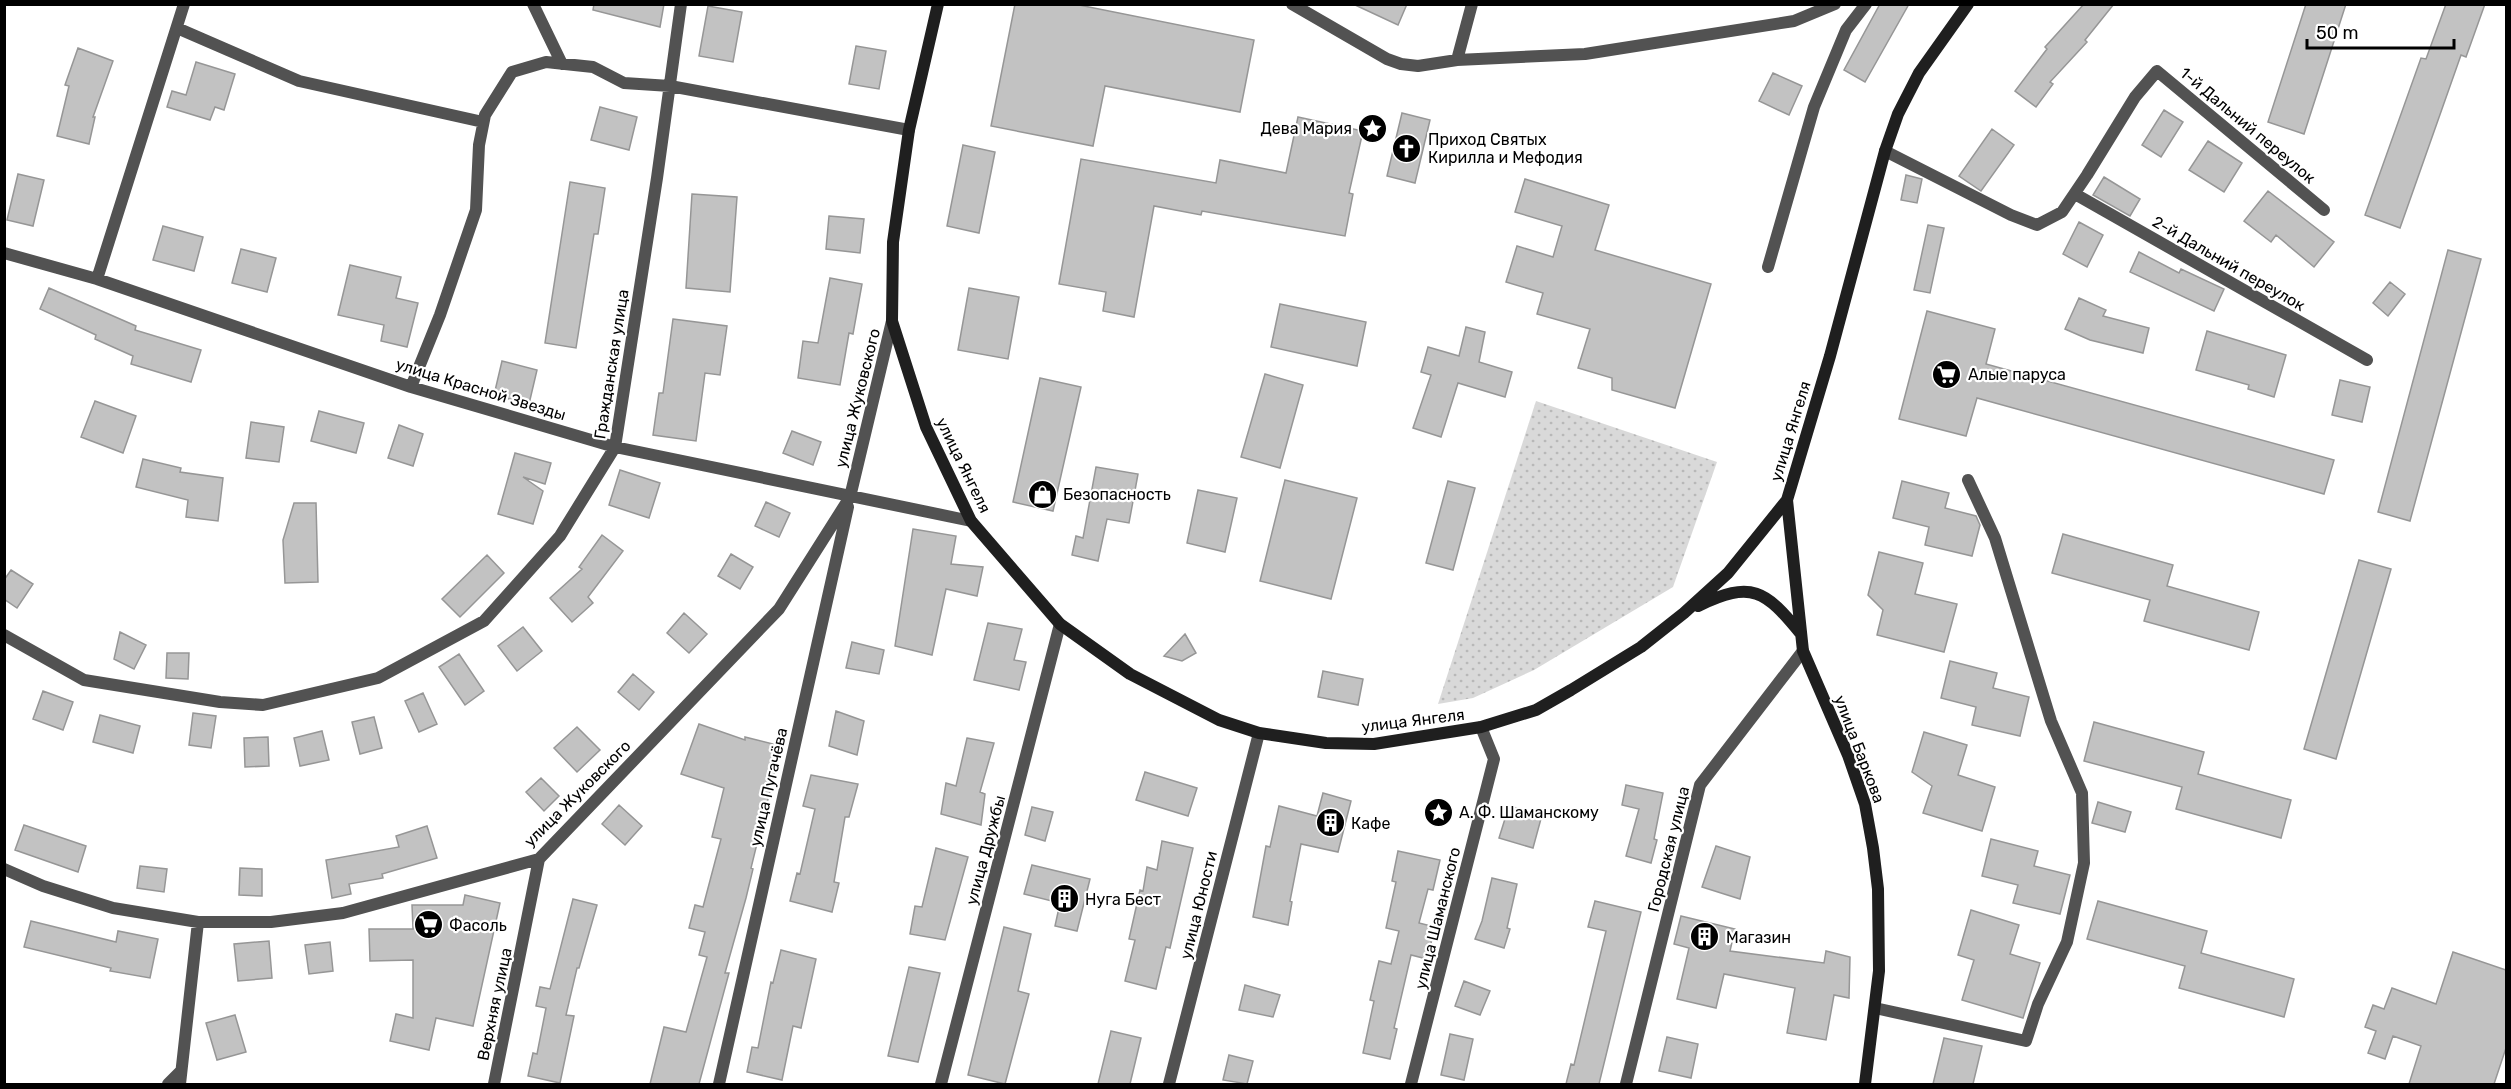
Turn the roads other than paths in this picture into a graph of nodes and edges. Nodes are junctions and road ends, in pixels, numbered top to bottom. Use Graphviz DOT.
graph roads {
  1 [pos="184,4"];
  2 [pos="532,4"];
  3 [pos="681,4"];
  4 [pos="938,4"];
  5 [pos="1292,4"];
  6 [pos="1472,4"];
  7 [pos="1835,4"];
  8 [pos="1866,4"];
  9 [pos="1968,4"];
  10 [pos="177,28"];
  11 [pos="1457,60"];
  12 [pos="562,64"];
  13 [pos="670,86"];
  14 [pos="483,122"];
  15 [pos="909,130"];
  16 [pos="1885,151"];
  17 [pos="2074,194"];
  18 [pos="2324,210"];
  19 [pos="4,253"];
  20 [pos="1768,267"];
  21 [pos="97,279"];
  22 [pos="892,321"];
  23 [pos="2367,360"];
  24 [pos="411,387"];
  25 [pos="615,447"];
  26 [pos="1968,480"];
  27 [pos="850,497"];
  28 [pos="1787,500"];
  29 [pos="971,521"];
  30 [pos="1684,613"];
  31 [pos="1060,624"];
  32 [pos="4,635"];
  33 [pos="1802,635"];
  34 [pos="1803,651"];
  35 [pos="1481,727"];
  36 [pos="1259,733"];
  37 [pos="539,859"];
  38 [pos="4,869"];
  39 [pos="198,922"];
  40 [pos="1875,1008"];
  41 [pos="182,1071"];
  42 [pos="168,1084"];
  43 [pos="180,1084"];
  44 [pos="494,1084"];
  45 [pos="719,1084"];
  46 [pos="941,1084"];
  47 [pos="1169,1084"];
  48 [pos="1411,1084"];
  49 [pos="1626,1084"];
  50 [pos="1864,1084"];
  1 -- 10 [label="street"];
  2 -- 12 [label="street"];
  3 -- 13 [label="street, Гражданская улица"];
  4 -- 15 [label="street, улица Янгеля"];
  5 -- 11 [label="street"];
  6 -- 11 [label="street"];
  7 -- 11 [label="street"];
  8 -- 20 [label="street"];
  9 -- 16 [label="street, улица Янгеля"];
  10 -- 14 [label="street"];
  10 -- 21 [label="street"];
  12 -- 13 [label="street"];
  12 -- 14 [label="street"];
  13 -- 15 [label="street"];
  13 -- 25 [label="street, Гражданская улица"];
  14 -- 24 [label="street"];
  15 -- 22 [label="street, улица Янгеля"];
  16 -- 17 [label="street, 1-й Дальний переулок"];
  16 -- 28 [label="street, улица Янгеля"];
  17 -- 18 [label="street, 1-й Дальний переулок"];
  17 -- 23 [label="street, 2-й Дальний переулок"];
  19 -- 21 [label="street, улица Красной Звезды"];
  21 -- 24 [label="street, улица Красной Звезды"];
  22 -- 27 [label="street, улица Жуковского"];
  22 -- 29 [label="street, улица Янгеля"];
  24 -- 25 [label="street, улица Красной Звезды"];
  25 -- 27 [label="street, улица Красной Звезды"];
  25 -- 32 [label="street, Гражданская улица"];
  26 -- 40 [label="street"];
  27 -- 29 [label="street, улица Красной Звезды"];
  27 -- 37 [label="street, улица Жуковского"];
  27 -- 45 [label="street, улица Пугачёва"];
  28 -- 30 [label="street, улица Янгеля"];
  28 -- 33 [label="street, улица Баркова"];
  29 -- 31 [label="street, улица Янгеля"];
  30 -- 33 [label="street"];
  30 -- 35 [label="street, улица Янгеля"];
  31 -- 36 [label="street, улица Янгеля"];
  31 -- 46 [label="street, улица Дружбы"];
  33 -- 34 [label="street, улица Баркова"];
  34 -- 40 [label="street, улица Баркова"];
  34 -- 49 [label="street, Городская улица"];
  35 -- 36 [label="street, улица Янгеля"];
  35 -- 48 [label="street, улица Шаманского"];
  36 -- 47 [label="street, улица Юности"];
  37 -- 39 [label="street, улица Жуковского"];
  37 -- 44 [label="street, Верхняя улица"];
  38 -- 39 [label="street, улица Жуковского"];
  39 -- 41 [label="street"];
  40 -- 50 [label="street, улица Баркова"];
  41 -- 42 [label="street"];
  41 -- 43 [label="street"];
}
